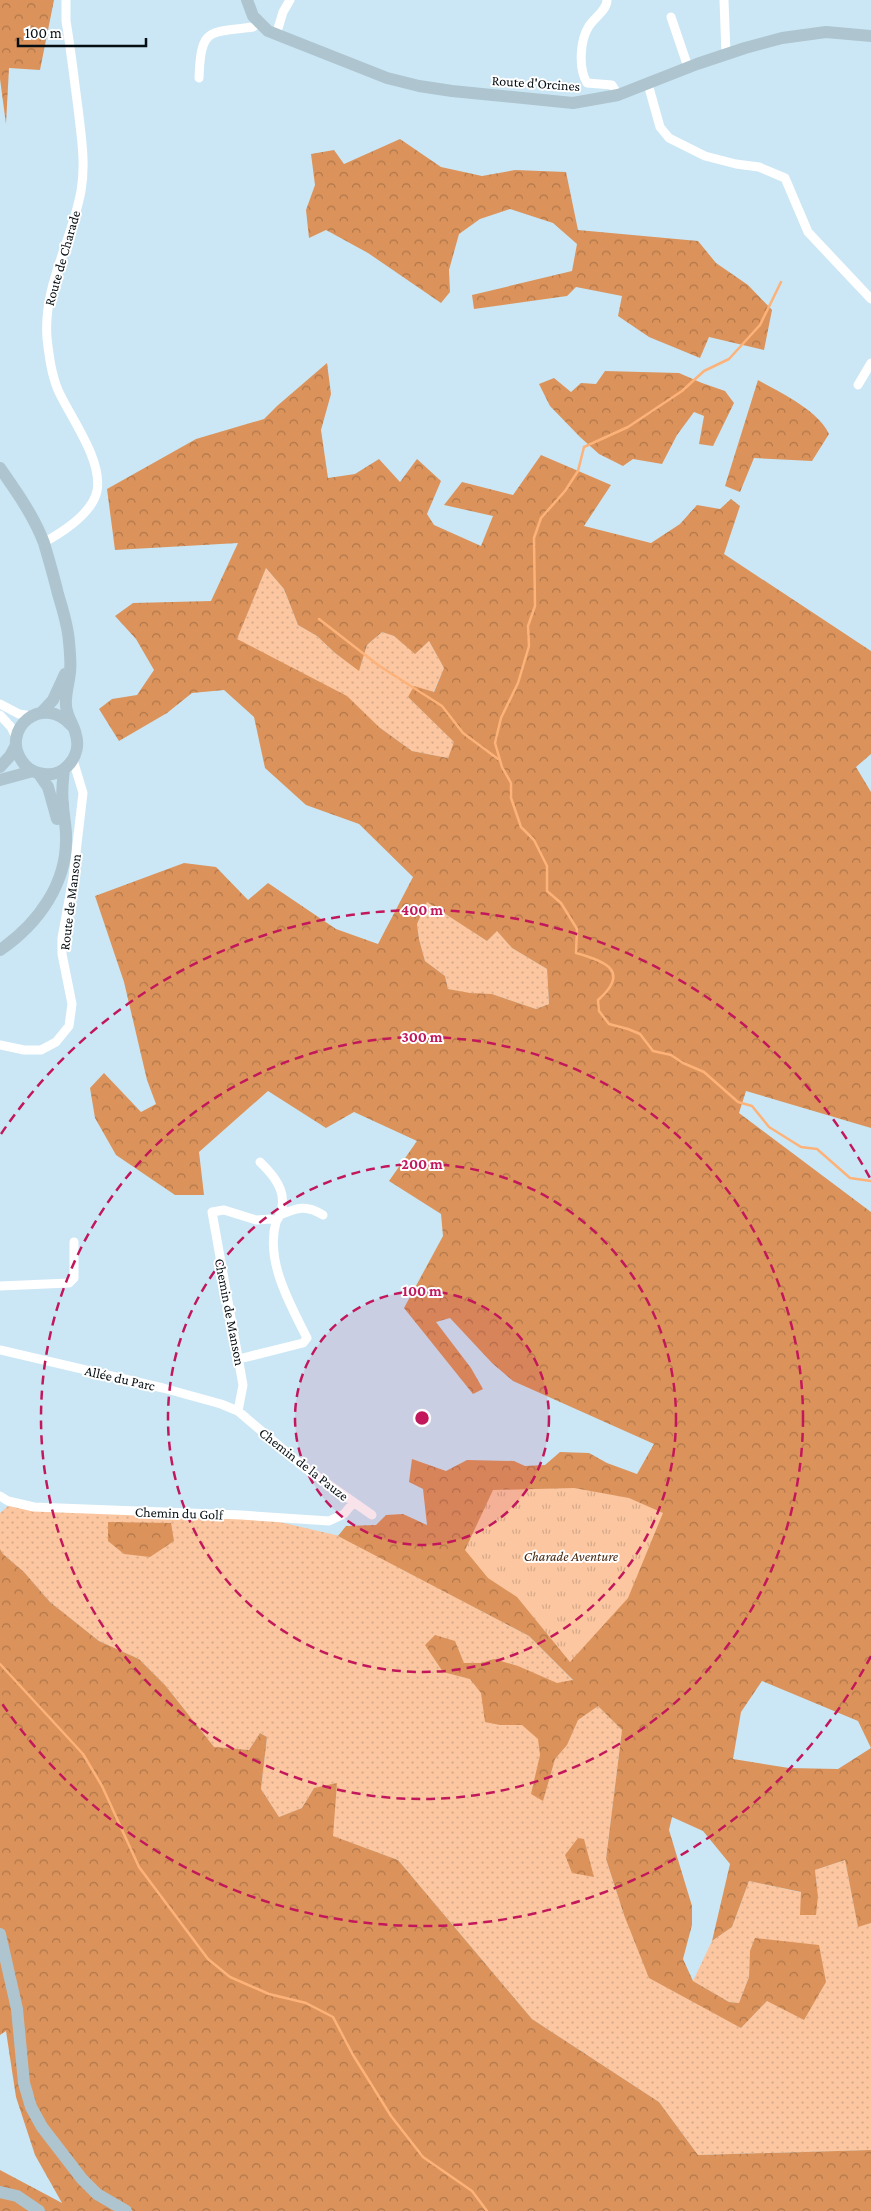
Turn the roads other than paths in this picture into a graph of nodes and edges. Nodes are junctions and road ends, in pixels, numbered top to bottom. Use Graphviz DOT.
graph roads {
  1 [pos="66,0"];
  2 [pos="246,0"];
  3 [pos="290,0"];
  4 [pos="607,0"];
  5 [pos="724,0"];
  6 [pos="671,17"];
  7 [pos="258,23"];
  8 [pos="276,35"];
  9 [pos="871,36"];
  10 [pos="726,54"];
  11 [pos="688,67"];
  12 [pos="199,78"];
  13 [pos="648,84"];
  14 [pos="618,95"];
  15 [pos="871,299"];
  16 [pos="871,363"];
  17 [pos="858,385"];
  18 [pos="0,468"];
  19 [pos="44,543"];
  20 [pos="70,654"];
  21 [pos="0,704"];
  22 [pos="36,715"];
  23 [pos="0,716"];
  24 [pos="72,726"];
  25 [pos="16,741"];
  26 [pos="68,765"];
  27 [pos="0,767"];
  28 [pos="36,773"];
  29 [pos="0,780"];
  30 [pos="64,856"];
  31 [pos="0,950"];
  32 [pos="0,1045"];
  33 [pos="260,1162"];
  34 [pos="323,1215"];
  35 [pos="278,1218"];
  36 [pos="74,1242"];
  37 [pos="0,1286"];
  38 [pos="0,1350"];
  39 [pos="239,1359"];
  40 [pos="238,1411"];
  41 [pos="0,1496"];
  42 [pos="353,1503"];
  43 [pos="372,1515"];
  44 [pos="0,1934"];
  45 [pos="0,2192"];
  46 [pos="38,2211"];
  47 [pos="126,2211"];
  1 -- 19 [label="street, Route de Charade"];
  2 -- 7 [label="street, Route d'Orcines"];
  3 -- 8 [label="street"];
  4 -- 14 [label="street"];
  5 -- 10 [label="street"];
  6 -- 11 [label="street"];
  7 -- 8 [label="street, Route d'Orcines"];
  7 -- 12 [label="street"];
  8 -- 14 [label="street, Route d'Orcines"];
  9 -- 10 [label="street, Route d'Orcines"];
  10 -- 11 [label="street, Route d'Orcines"];
  11 -- 13 [label="street, Route d'Orcines"];
  13 -- 14 [label="street, Route d'Orcines"];
  13 -- 15 [label="street"];
  16 -- 17 [label="street"];
  18 -- 19 [label="street"];
  19 -- 20 [label="street"];
  20 -- 22 [label="street"];
  20 -- 24 [label="street"];
  21 -- 22 [label="street"];
  22 -- 24 [label="street"];
  22 -- 25 [label="street"];
  23 -- 25 [label="street"];
  24 -- 26 [label="street"];
  25 -- 27 [label="street"];
  25 -- 28 [label="street"];
  26 -- 28 [label="street"];
  26 -- 30 [label="street"];
  26 -- 32 [label="street, Route de Manson"];
  28 -- 29 [label="street"];
  28 -- 30 [label="street"];
  30 -- 31 [label="street"];
  33 -- 35 [label="street"];
  34 -- 35 [label="street"];
  35 -- 39 [label="street"];
  35 -- 39 [label="street, Chemin de Manson"];
  36 -- 37 [label="street"];
  38 -- 40 [label="street, Allée du Parc"];
  39 -- 40 [label="street, Chemin de Manson"];
  40 -- 42 [label="street, Chemin de la Pauze"];
  41 -- 42 [label="street, Chemin du Golf"];
  42 -- 43 [label="street, Chemin de la Pauze"];
  44 -- 47 [label="street"];
  45 -- 46 [label="street"];
}
